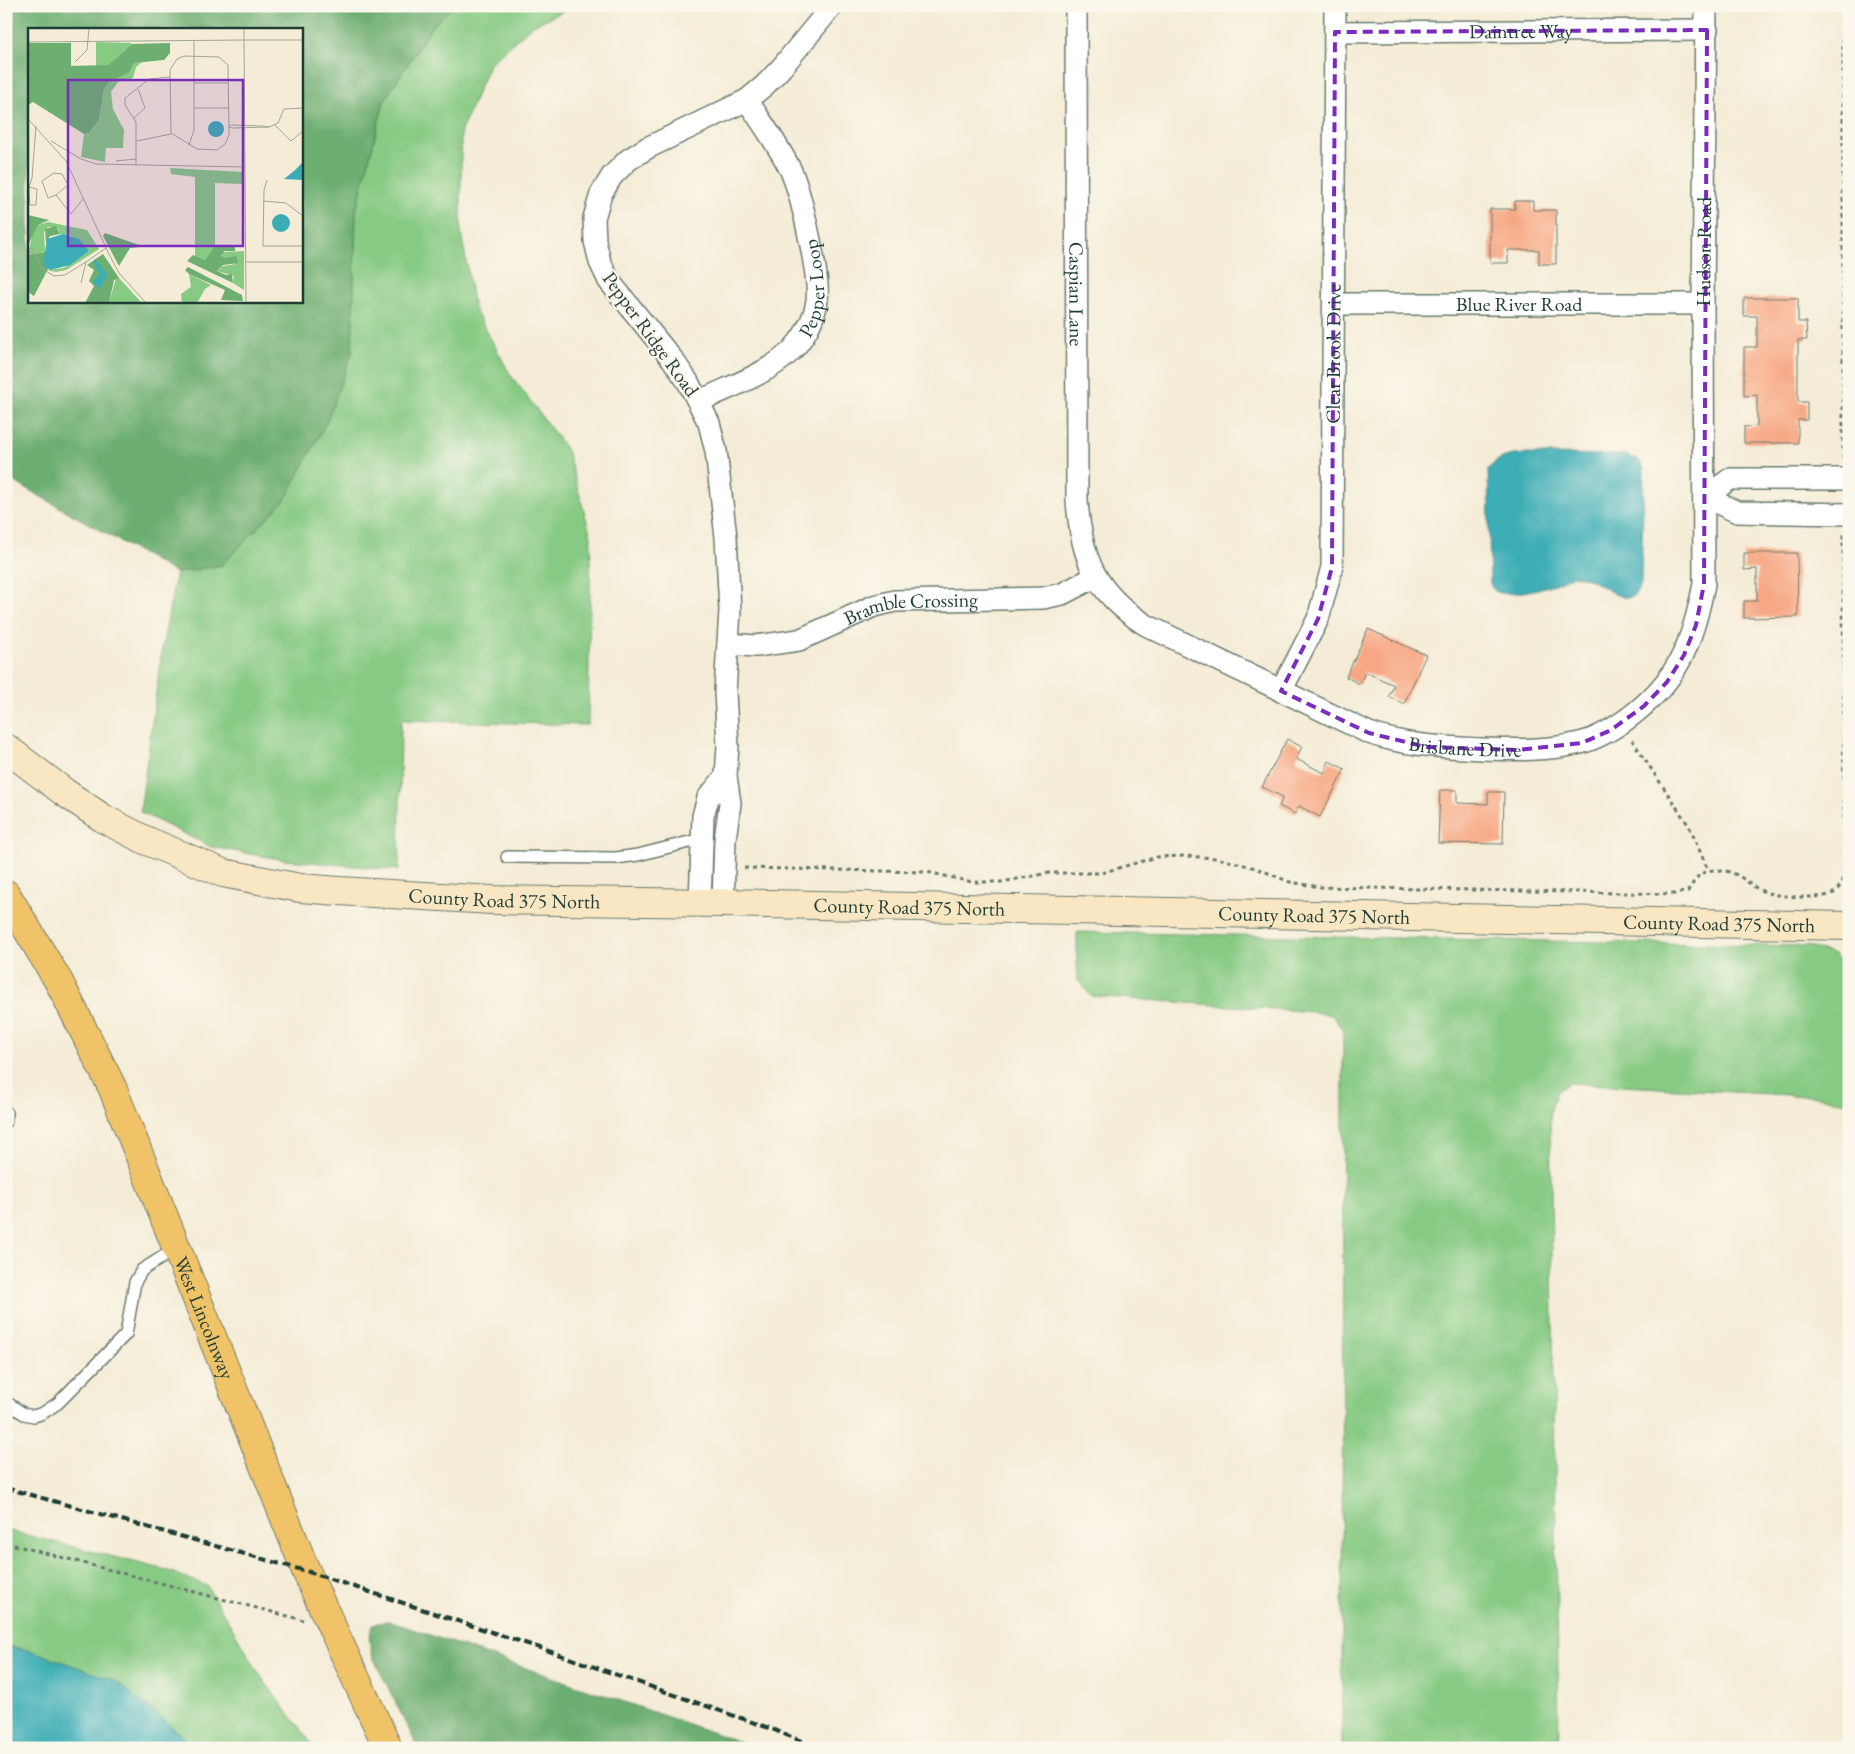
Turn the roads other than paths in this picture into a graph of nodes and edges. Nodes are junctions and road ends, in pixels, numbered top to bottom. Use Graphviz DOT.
graph roads {
  1 [pos="832,6"];
  2 [pos="1076,6"];
  3 [pos="1335,6"];
  4 [pos="1706,6"];
  5 [pos="1707,30"];
  6 [pos="1335,32"];
  7 [pos="747,100"];
  8 [pos="1334,304"];
  9 [pos="1703,304"];
  10 [pos="700,402"];
  11 [pos="1846,479"];
  12 [pos="1705,497"];
  13 [pos="1846,514"];
  14 [pos="1095,577"];
  15 [pos="728,644"];
  16 [pos="1281,691"];
  17 [pos="6,748"];
  18 [pos="726,776"];
  19 [pos="701,838"];
  20 [pos="725,839"];
  21 [pos="507,856"];
  22 [pos="6,894"];
  23 [pos="712,903"];
  24 [pos="1849,926"];
  25 [pos="6,1112"];
  26 [pos="6,1121"];
  27 [pos="177,1248"];
  28 [pos="6,1402"];
  29 [pos="388,1748"];
  1 -- 7 [label="street, Pepper Ridge Road"];
  2 -- 14 [label="street, Caspian Lane"];
  3 -- 6 [label="street, Clear Brook Drive"];
  4 -- 5 [label="street, Hudson Road"];
  5 -- 6 [label="street, Daintree Way"];
  5 -- 9 [label="street, Hudson Road"];
  6 -- 8 [label="street, Clear Brook Drive"];
  7 -- 10 [label="street, Pepper Loop"];
  7 -- 10 [label="street, Pepper Ridge Road"];
  8 -- 9 [label="street, Blue River Road"];
  8 -- 16 [label="street, Clear Brook Drive"];
  9 -- 12 [label="street, Hudson Road"];
  10 -- 15 [label="street, Pepper Ridge Road"];
  11 -- 12 [label="street"];
  12 -- 13 [label="street"];
  12 -- 16 [label="street, Brisbane Drive"];
  14 -- 15 [label="street, Bramble Crossing"];
  14 -- 16 [label="street, Brisbane Drive"];
  15 -- 18 [label="street, Pepper Ridge Road"];
  17 -- 23 [label="street, County Road 375 North"];
  18 -- 19 [label="street"];
  18 -- 20 [label="street, Pepper Ridge Road"];
  19 -- 20 [label="lane"];
  19 -- 21 [label="lane"];
  19 -- 23 [label="street"];
  20 -- 23 [label="street, Pepper Ridge Road"];
  22 -- 27 [label="main road, West Lincolnway"];
  23 -- 24 [label="street, County Road 375 North"];
  25 -- 26 [label="lane"];
  27 -- 28 [label="lane"];
  27 -- 29 [label="main road, West Lincolnway"];
}
